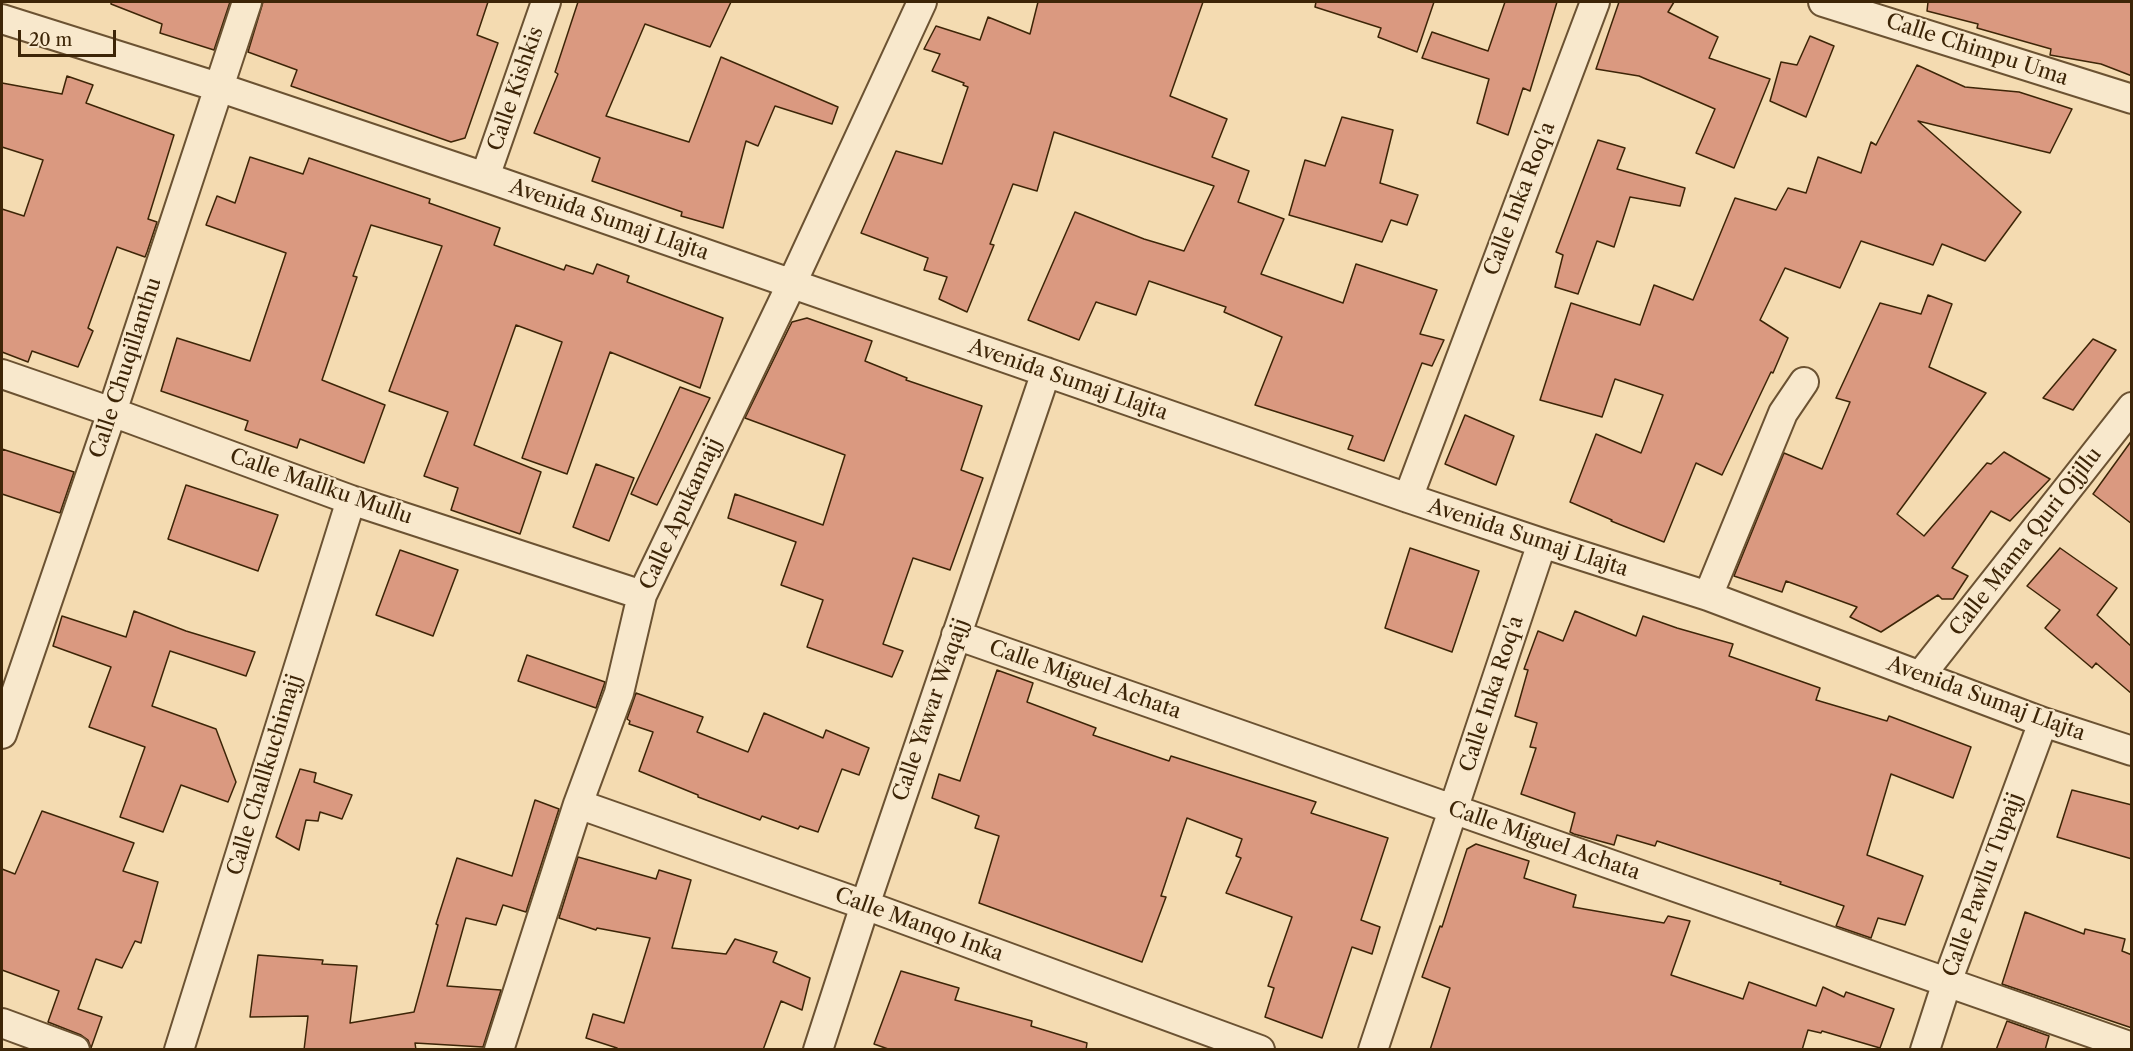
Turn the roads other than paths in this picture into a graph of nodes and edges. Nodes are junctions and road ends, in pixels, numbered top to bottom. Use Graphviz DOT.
graph roads {
  1 [pos="247,2"];
  2 [pos="546,2"];
  3 [pos="922,2"];
  4 [pos="1595,2"];
  5 [pos="1823,2"];
  6 [pos="2,19"];
  7 [pos="218,87"];
  8 [pos="2132,99"];
  9 [pos="485,177"];
  10 [pos="792,283"];
  11 [pos="1046,372"];
  12 [pos="2,374"];
  13 [pos="1804,382"];
  14 [pos="2132,407"];
  15 [pos="112,412"];
  16 [pos="1408,498"];
  17 [pos="351,500"];
  18 [pos="1542,543"];
  19 [pos="642,595"];
  20 [pos="1708,596"];
  21 [pos="956,635"];
  22 [pos="1920,676"];
  23 [pos="2043,722"];
  24 [pos="2,734"];
  25 [pos="2132,751"];
  26 [pos="578,804"];
  27 [pos="1454,810"];
  28 [pos="865,905"];
  29 [pos="1947,981"];
  30 [pos="2,1023"];
  31 [pos="2132,1047"];
  32 [pos="75,1050"];
  33 [pos="179,1050"];
  34 [pos="499,1050"];
  35 [pos="818,1050"];
  36 [pos="1260,1050"];
  37 [pos="1373,1050"];
  38 [pos="1924,1050"];
  1 -- 7 [label="street, Calle Chuqillanthu"];
  2 -- 9 [label="street, Calle Kishkis"];
  3 -- 10 [label="street, Calle Apukamajj"];
  4 -- 16 [label="street, Calle Inka Roq'a"];
  5 -- 8 [label="street, Calle Chimpu Uma"];
  6 -- 7 [label="street, Avenida Sumaj Llajta"];
  7 -- 9 [label="street, Avenida Sumaj Llajta"];
  7 -- 15 [label="street, Calle Chuqillanthu"];
  9 -- 10 [label="street, Avenida Sumaj Llajta"];
  10 -- 11 [label="street, Avenida Sumaj Llajta"];
  10 -- 19 [label="street, Calle Apukamajj"];
  11 -- 16 [label="street, Avenida Sumaj Llajta"];
  11 -- 21 [label="street, Calle Yawar Waqajj"];
  12 -- 15 [label="street, Calle Mallku Mullu"];
  13 -- 20 [label="street"];
  14 -- 22 [label="street, Calle Mama Quri Ojjllu"];
  15 -- 17 [label="street, Calle Mallku Mullu"];
  15 -- 24 [label="street, Calle Chuqillanthu"];
  16 -- 18 [label="street, Avenida Sumaj Llajta"];
  17 -- 19 [label="street, Calle Mallku Mullu"];
  17 -- 33 [label="street, Calle Challkuchimajj"];
  18 -- 20 [label="street, Avenida Sumaj Llajta"];
  18 -- 27 [label="street, Calle Inka Roq'a"];
  19 -- 26 [label="street, Calle Apukamajj"];
  20 -- 22 [label="street, Avenida Sumaj Llajta"];
  21 -- 27 [label="street, Calle Miguel Achata"];
  21 -- 28 [label="street, Calle Yawar Waqajj"];
  22 -- 23 [label="street, Avenida Sumaj Llajta"];
  23 -- 25 [label="street, Avenida Sumaj Llajta"];
  23 -- 29 [label="street, Calle Pawllu Tupajj"];
  26 -- 28 [label="street, Calle Manqo Inka"];
  26 -- 34 [label="street, Calle Apukamajj"];
  27 -- 29 [label="street, Calle Miguel Achata"];
  27 -- 37 [label="street, Calle Inka Roq'a"];
  28 -- 35 [label="street, Calle Yawar Waqajj"];
  28 -- 36 [label="street, Calle Manqo Inka"];
  29 -- 31 [label="street, Calle Miguel Achata"];
  29 -- 38 [label="street, Calle Pawllu Tupajj"];
  30 -- 32 [label="street"];
}
